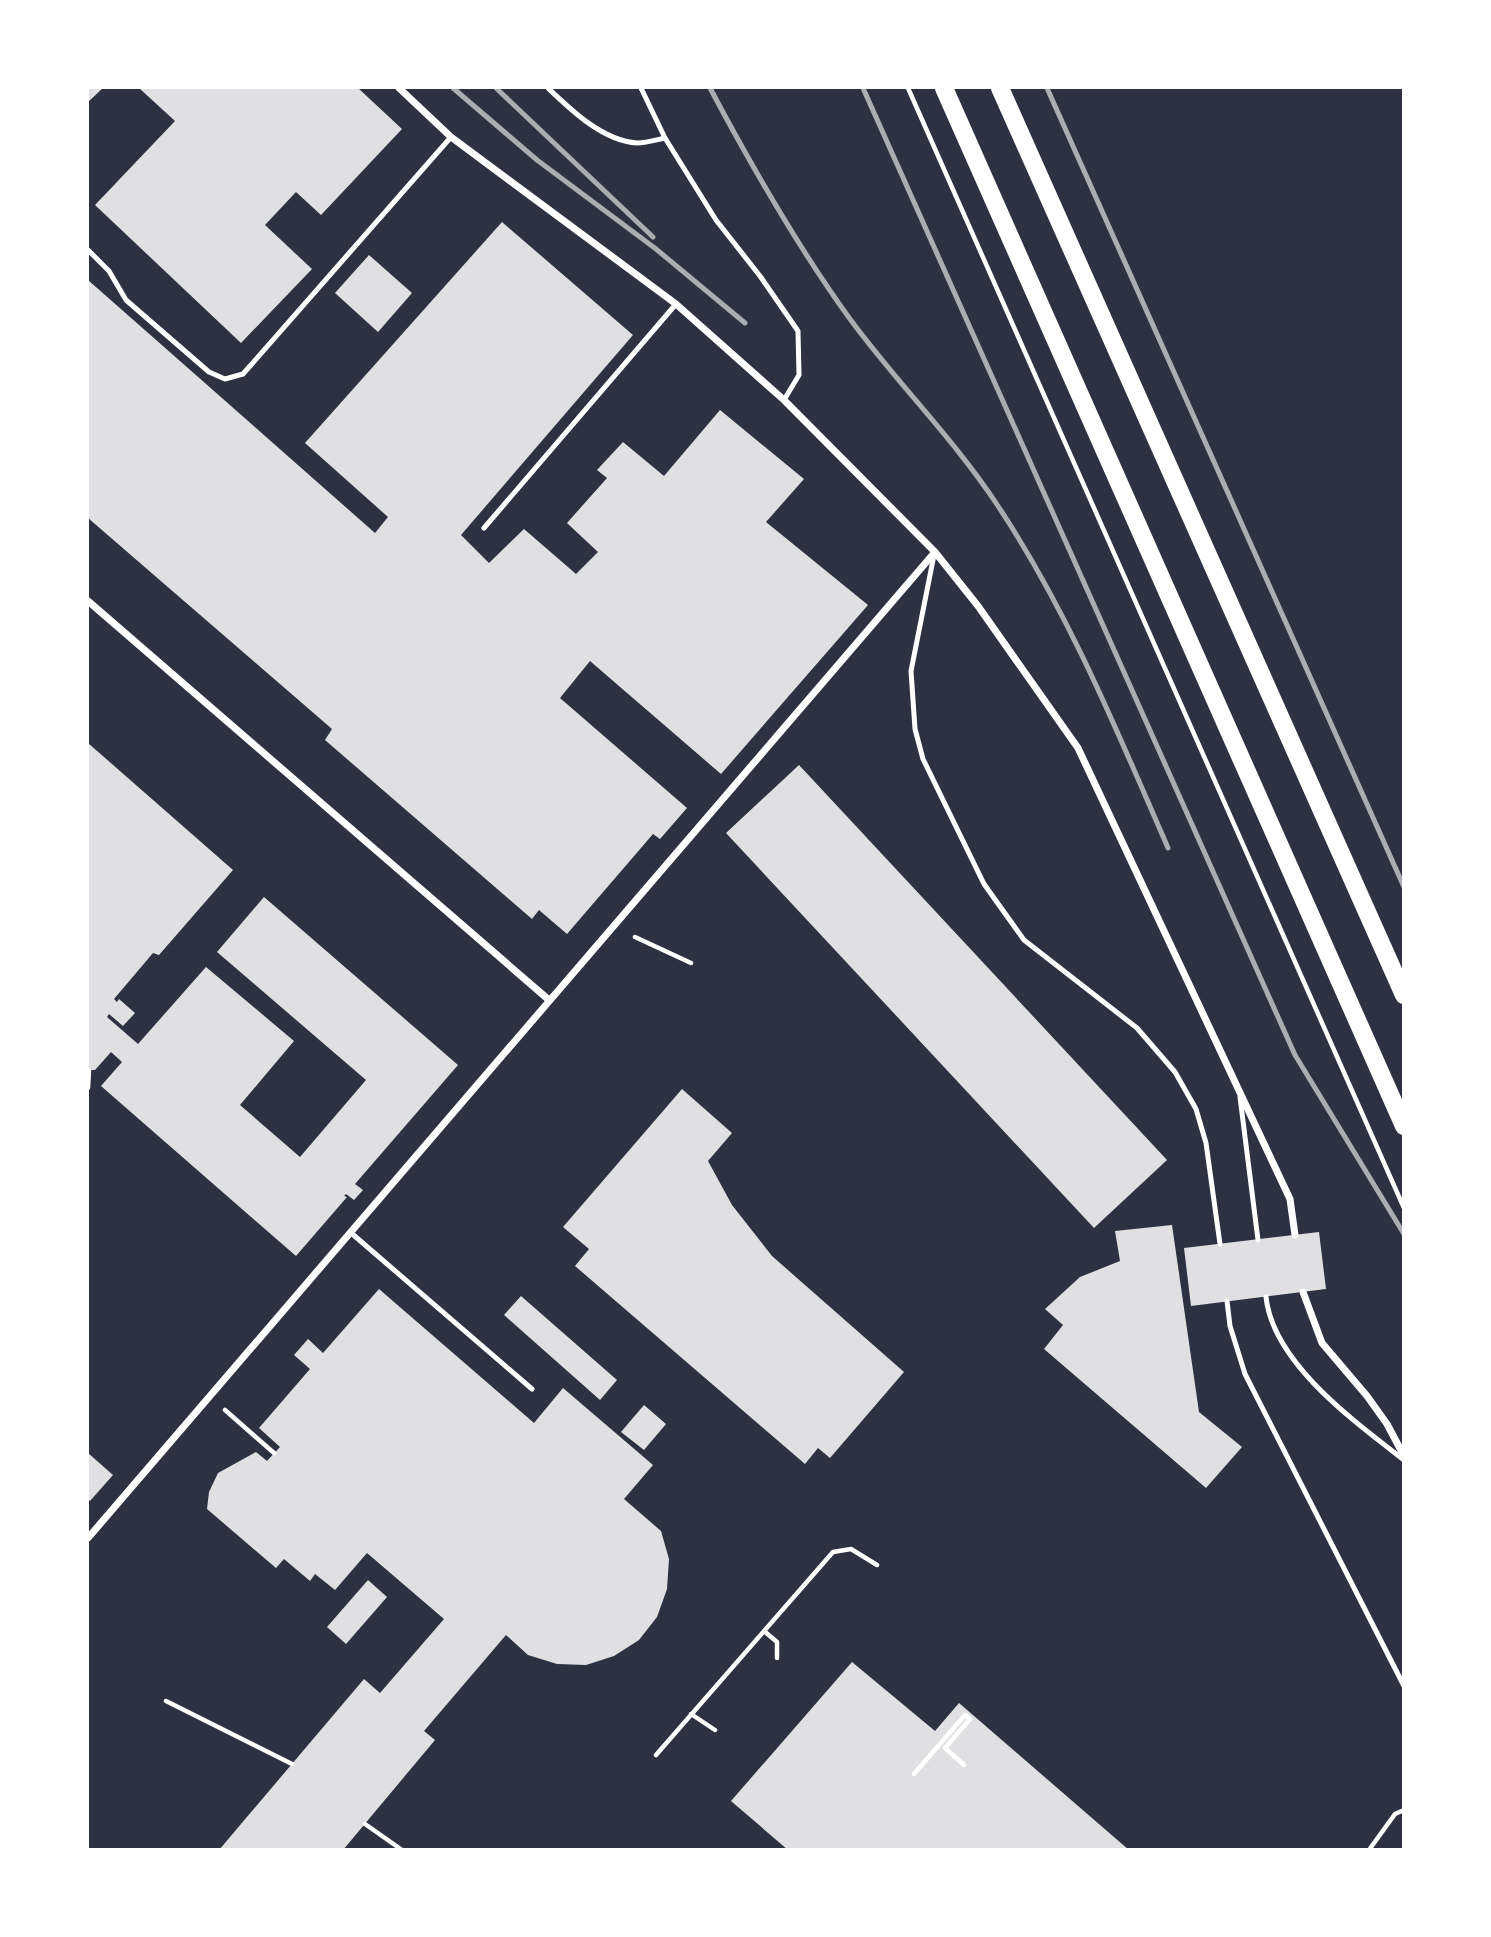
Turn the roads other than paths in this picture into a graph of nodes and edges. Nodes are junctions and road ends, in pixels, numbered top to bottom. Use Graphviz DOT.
graph roads {
  1 [pos="399,88"];
  2 [pos="548,88"];
  3 [pos="641,88"];
  4 [pos="944,88"];
  5 [pos="1000,88"];
  6 [pos="451,137"];
  7 [pos="665,138"];
  8 [pos="88,250"];
  9 [pos="676,304"];
  10 [pos="784,400"];
  11 [pos="484,528"];
  12 [pos="935,552"];
  13 [pos="88,601"];
  14 [pos="1404,995"];
  15 [pos="550,1000"];
  16 [pos="1239,1090"];
  17 [pos="1404,1126"];
  18 [pos="350,1232"];
  19 [pos="1295,1235"];
  20 [pos="1258,1240"];
  21 [pos="1220,1244"];
  22 [pos="1303,1292"];
  23 [pos="1266,1297"];
  24 [pos="1227,1301"];
  25 [pos="532,1389"];
  26 [pos="1404,1458"];
  27 [pos="88,1538"];
  28 [pos="1404,1686"];
  1 -- 6 [label="street"];
  2 -- 7 [label="lane"];
  3 -- 7 [label="lane"];
  4 -- 17 [label="main road"];
  5 -- 14 [label="main road"];
  6 -- 8 [label="lane"];
  6 -- 9 [label="street"];
  7 -- 10 [label="lane"];
  9 -- 10 [label="street"];
  9 -- 11 [label="lane"];
  10 -- 12 [label="street"];
  12 -- 15 [label="street"];
  12 -- 16 [label="street"];
  12 -- 21 [label="lane"];
  13 -- 15 [label="street"];
  15 -- 18 [label="street"];
  16 -- 19 [label="street"];
  16 -- 20 [label="lane"];
  18 -- 25 [label="lane"];
  18 -- 27 [label="street"];
  22 -- 26 [label="street"];
  23 -- 26 [label="lane"];
  24 -- 28 [label="lane"];
}
